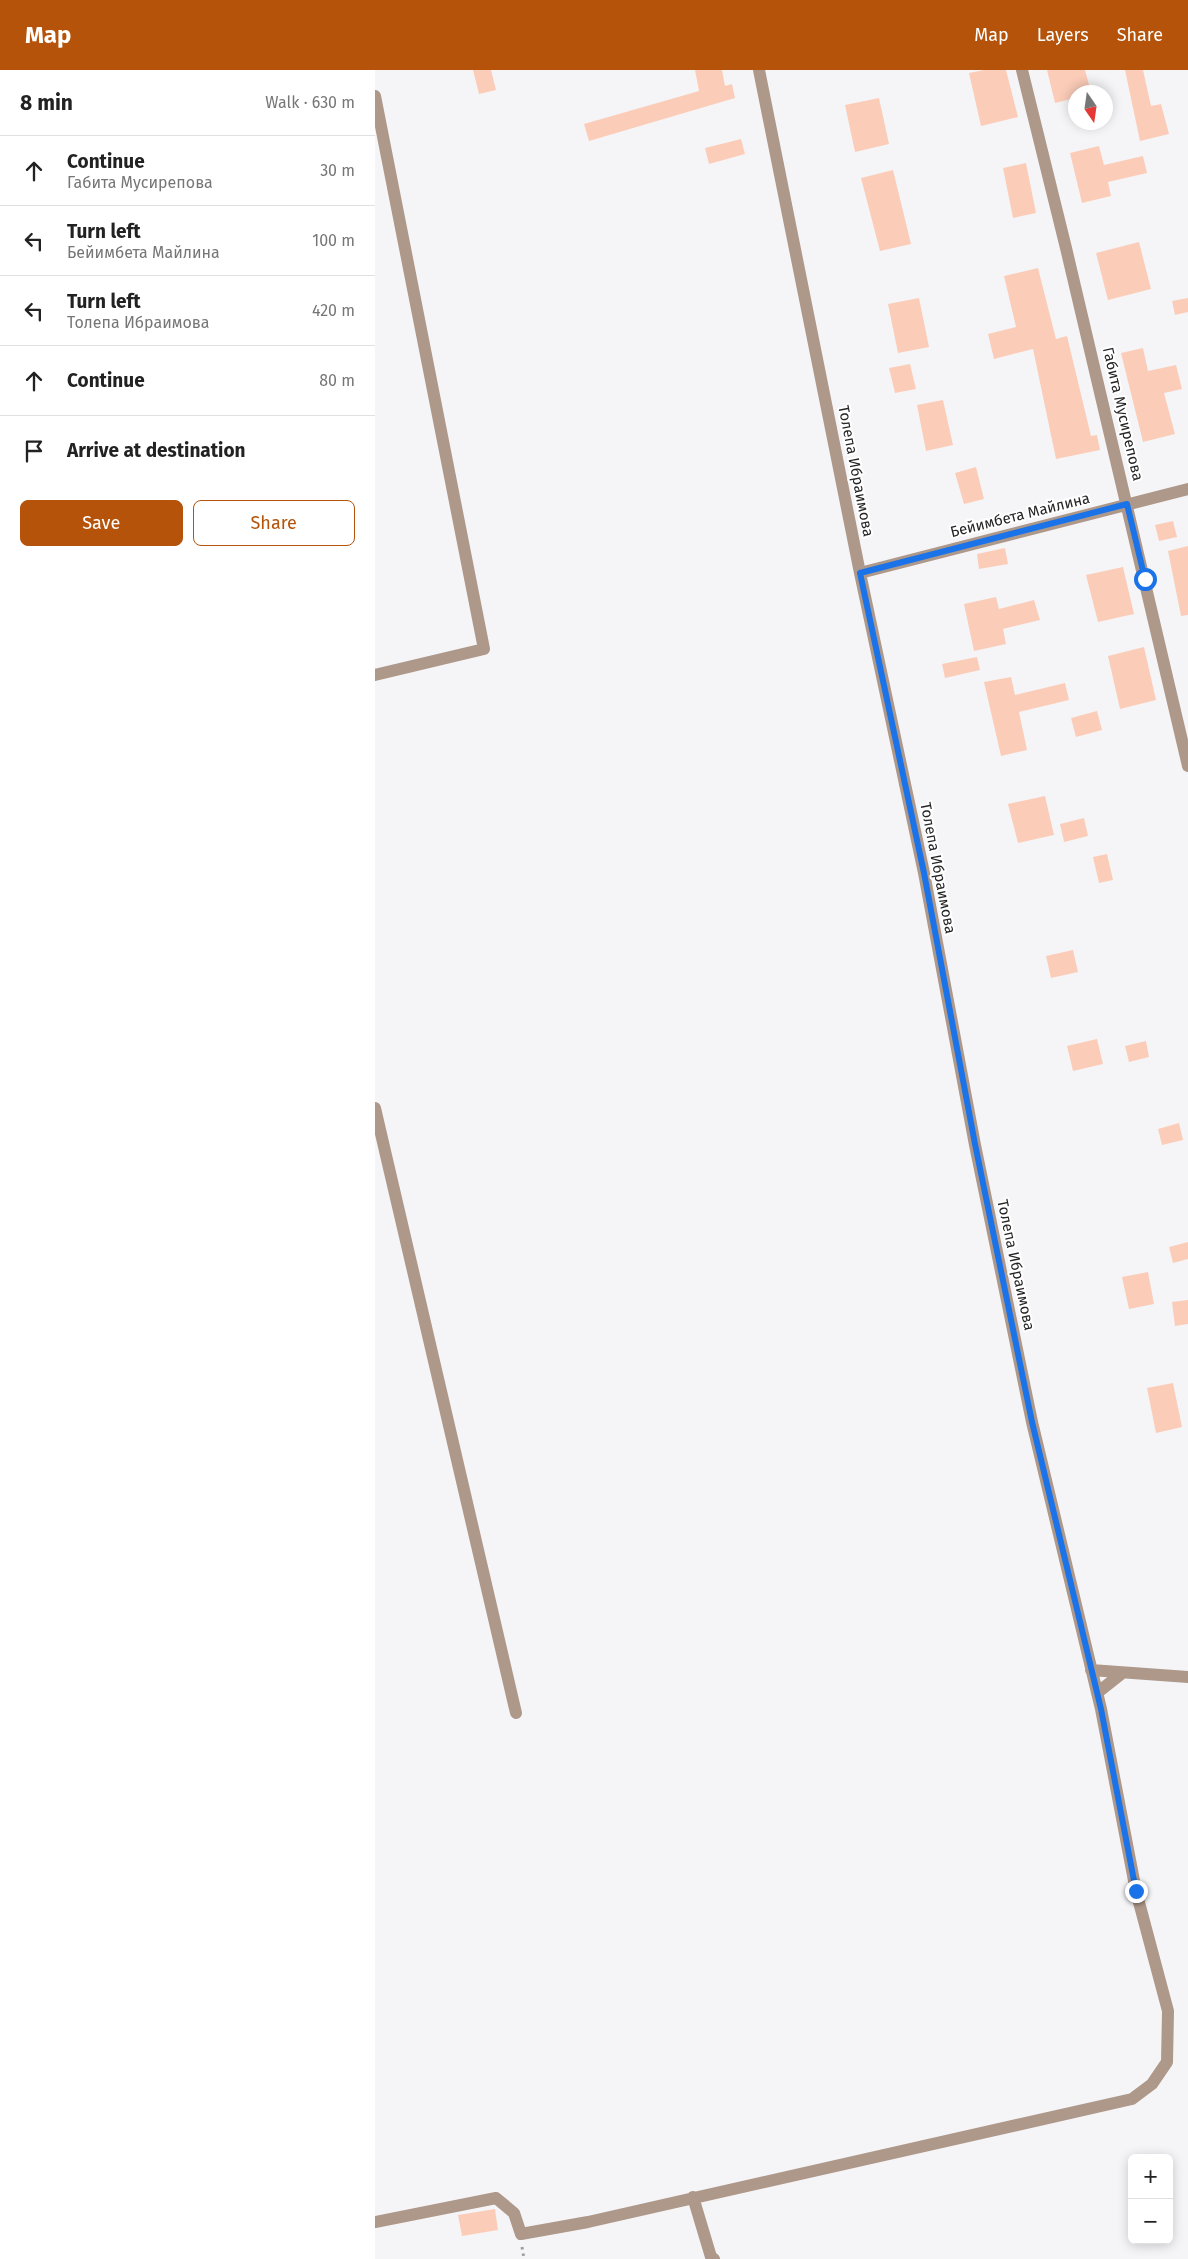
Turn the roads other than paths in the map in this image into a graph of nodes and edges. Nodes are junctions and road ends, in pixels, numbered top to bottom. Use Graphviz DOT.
graph roads {
  1 [pos="759,70"];
  2 [pos="1021,70"];
  3 [pos="375,96"];
  4 [pos="1188,489"];
  5 [pos="1127,504"];
  6 [pos="860,573"];
  7 [pos="375,675"];
  8 [pos="1188,766"];
  9 [pos="375,1108"];
  10 [pos="1091,1670"];
  11 [pos="1121,1674"];
  12 [pos="1188,1676"];
  13 [pos="1097,1693"];
  14 [pos="516,1713"];
  15 [pos="693,2197"];
  16 [pos="375,2222"];
  17 [pos="714,2259"];
  1 -- 6 [label="street, Толепа Ибраимова"];
  2 -- 5 [label="street, Габита Мусирепова"];
  3 -- 7 [label="street"];
  4 -- 5 [label="street, Бейимбета Майлина"];
  5 -- 6 [label="street, Бейимбета Майлина"];
  5 -- 8 [label="street, Габита Мусирепова"];
  6 -- 10 [label="street, Толепа Ибраимова"];
  9 -- 14 [label="street"];
  10 -- 11 [label="street"];
  10 -- 13 [label="street, Толепа Ибраимова"];
  11 -- 12 [label="street"];
  11 -- 13 [label="street"];
  13 -- 15 [label="street, Толепа Ибраимова"];
  15 -- 16 [label="street, Толепа Ибраимова"];
  15 -- 17 [label="street"];
}
